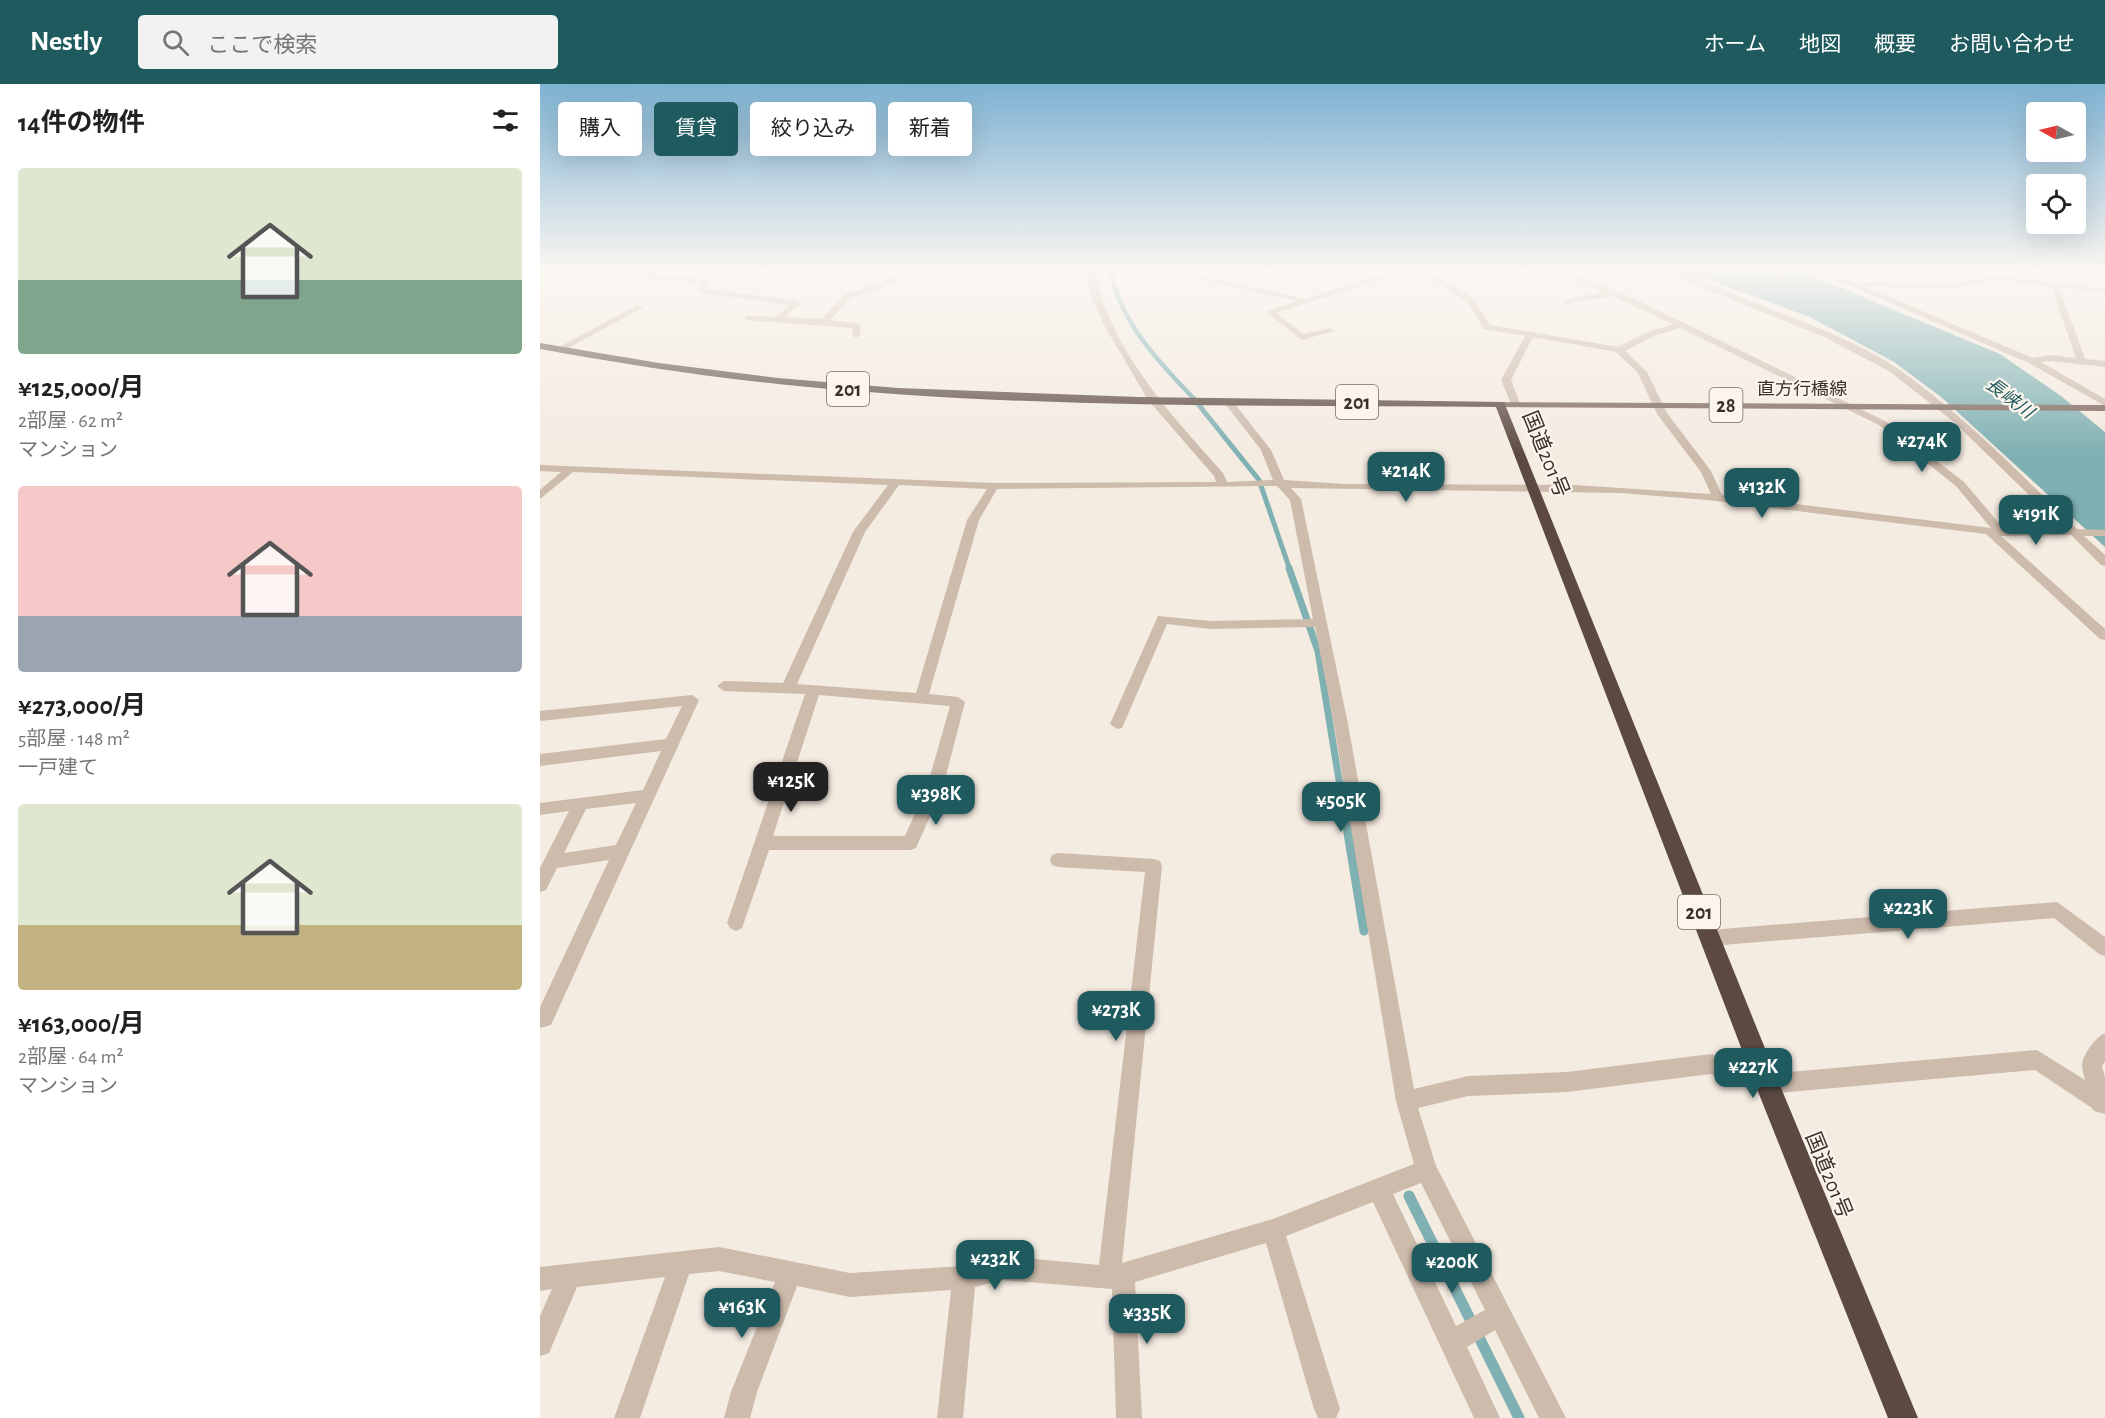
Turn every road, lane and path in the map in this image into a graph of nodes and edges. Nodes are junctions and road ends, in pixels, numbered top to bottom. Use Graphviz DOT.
graph roads {
  1 [pos="596,330"];
  2 [pos="856,330"];
  3 [pos="1111,330"];
  4 [pos="1293,330"];
  5 [pos="1508,330"];
  6 [pos="1663,330"];
  7 [pos="1691,330"];
  8 [pos="1816,330"];
  9 [pos="1960,330"];
  10 [pos="2070,330"];
  11 [pos="1330,332"];
  12 [pos="856,334"];
  13 [pos="1530,335"];
  14 [pos="540,346"];
  15 [pos="558,350"];
  16 [pos="1619,351"];
  17 [pos="2032,361"];
  18 [pos="2081,362"];
  19 [pos="2105,364"];
  20 [pos="1156,400"];
  21 [pos="1228,401"];
  22 [pos="2105,403"];
  23 [pos="1507,404"];
  24 [pos="1660,405"];
  25 [pos="1850,406"];
  26 [pos="1947,407"];
  27 [pos="2105,408"];
  28 [pos="540,468"];
  29 [pos="571,469"];
  30 [pos="895,483"];
  31 [pos="1276,483"];
  32 [pos="1226,484"];
  33 [pos="994,486"];
  34 [pos="1534,488"];
  35 [pos="540,496"];
  36 [pos="1718,498"];
  37 [pos="2078,531"];
  38 [pos="1996,532"];
  39 [pos="2105,533"];
  40 [pos="2105,562"];
  41 [pos="1321,623"];
  42 [pos="2105,636"];
  43 [pos="724,686"];
  44 [pos="788,688"];
  45 [pos="813,692"];
  46 [pos="921,698"];
  47 [pos="540,716"];
  48 [pos="1117,724"];
  49 [pos="672,744"];
  50 [pos="540,760"];
  51 [pos="648,795"];
  52 [pos="581,804"];
  53 [pos="540,809"];
  54 [pos="763,843"];
  55 [pos="623,851"];
  56 [pos="1058,860"];
  57 [pos="552,862"];
  58 [pos="540,885"];
  59 [pos="736,923"];
  60 [pos="1710,939"];
  61 [pos="2105,948"];
  62 [pos="540,1019"];
  63 [pos="2105,1043"];
  64 [pos="1767,1084"];
  65 [pos="1406,1101"];
  66 [pos="2103,1106"];
  67 [pos="1426,1170"];
  68 [pos="1379,1189"];
  69 [pos="1273,1230"];
  70 [pos="682,1262"];
  71 [pos="790,1274"];
  72 [pos="569,1276"];
  73 [pos="1116,1276"];
  74 [pos="963,1278"];
  75 [pos="540,1279"];
  76 [pos="1494,1317"];
  77 [pos="1457,1339"];
  78 [pos="540,1344"];
  79 [pos="1327,1409"];
  80 [pos="627,1418"];
  81 [pos="738,1418"];
  82 [pos="950,1418"];
  83 [pos="1129,1418"];
  84 [pos="1487,1418"];
  85 [pos="1553,1418"];
  86 [pos="1903,1418"];
  1 -- 15 [label="street"];
  2 -- 12 [label="street"];
  3 -- 20 [label="street"];
  4 -- 11 [label="street"];
  5 -- 13 [label="street"];
  6 -- 16 [label="street"];
  7 -- 25 [label="street"];
  8 -- 26 [label="street"];
  9 -- 17 [label="street"];
  10 -- 18 [label="street"];
  13 -- 16 [label="street"];
  13 -- 23 [label="street"];
  14 -- 15 [label="highway, 国道201号 / 201"];
  15 -- 20 [label="highway, 国道201号 / 201"];
  16 -- 24 [label="street"];
  17 -- 18 [label="street"];
  17 -- 22 [label="street"];
  18 -- 19 [label="street"];
  20 -- 21 [label="highway, 国道201号 / 201"];
  20 -- 32 [label="street"];
  21 -- 23 [label="highway, 国道201号 / 201"];
  21 -- 31 [label="street"];
  23 -- 24 [label="main road, 直方行橋線 / 28"];
  23 -- 34 [label="highway, 国道201号 / 201"];
  24 -- 25 [label="main road, 直方行橋線 / 28"];
  24 -- 36 [label="street"];
  25 -- 26 [label="main road, 直方行橋線 / 28"];
  25 -- 38 [label="street"];
  26 -- 27 [label="main road, 直方行橋線 / 28"];
  26 -- 37 [label="street"];
  28 -- 29 [label="street"];
  29 -- 30 [label="street"];
  29 -- 35 [label="street"];
  30 -- 33 [label="street"];
  30 -- 44 [label="street"];
  31 -- 32 [label="street"];
  31 -- 34 [label="street"];
  31 -- 41 [label="street"];
  32 -- 33 [label="street"];
  33 -- 46 [label="street"];
  34 -- 36 [label="street"];
  34 -- 60 [label="highway, 国道201号 / 201"];
  36 -- 38 [label="street"];
  37 -- 38 [label="street"];
  37 -- 39 [label="street"];
  37 -- 40 [label="street"];
  38 -- 42 [label="street"];
  41 -- 48 [label="street"];
  41 -- 65 [label="street"];
  43 -- 44 [label="street"];
  44 -- 45 [label="street"];
  45 -- 46 [label="street"];
  45 -- 54 [label="street"];
  46 -- 54 [label="street"];
  47 -- 49 [label="street"];
  49 -- 50 [label="street"];
  49 -- 51 [label="street"];
  51 -- 52 [label="street"];
  51 -- 55 [label="street"];
  52 -- 53 [label="street"];
  52 -- 57 [label="street"];
  54 -- 59 [label="street"];
  55 -- 57 [label="street"];
  55 -- 62 [label="street"];
  56 -- 73 [label="street"];
  57 -- 58 [label="street"];
  60 -- 61 [label="street"];
  60 -- 64 [label="highway, 国道201号 / 201"];
  63 -- 66 [label="street"];
  64 -- 65 [label="street"];
  64 -- 66 [label="street"];
  64 -- 86 [label="highway, 国道201号 / 201"];
  65 -- 67 [label="street"];
  67 -- 68 [label="street"];
  67 -- 76 [label="street"];
  68 -- 69 [label="street"];
  68 -- 77 [label="street"];
  69 -- 73 [label="street"];
  69 -- 79 [label="street"];
  70 -- 71 [label="street"];
  70 -- 72 [label="street"];
  70 -- 80 [label="street"];
  71 -- 74 [label="street"];
  71 -- 81 [label="street"];
  72 -- 75 [label="street"];
  72 -- 78 [label="street"];
  73 -- 74 [label="street"];
  73 -- 83 [label="street"];
  74 -- 82 [label="street"];
  76 -- 77 [label="street"];
  76 -- 85 [label="street"];
  77 -- 84 [label="street"];
}
